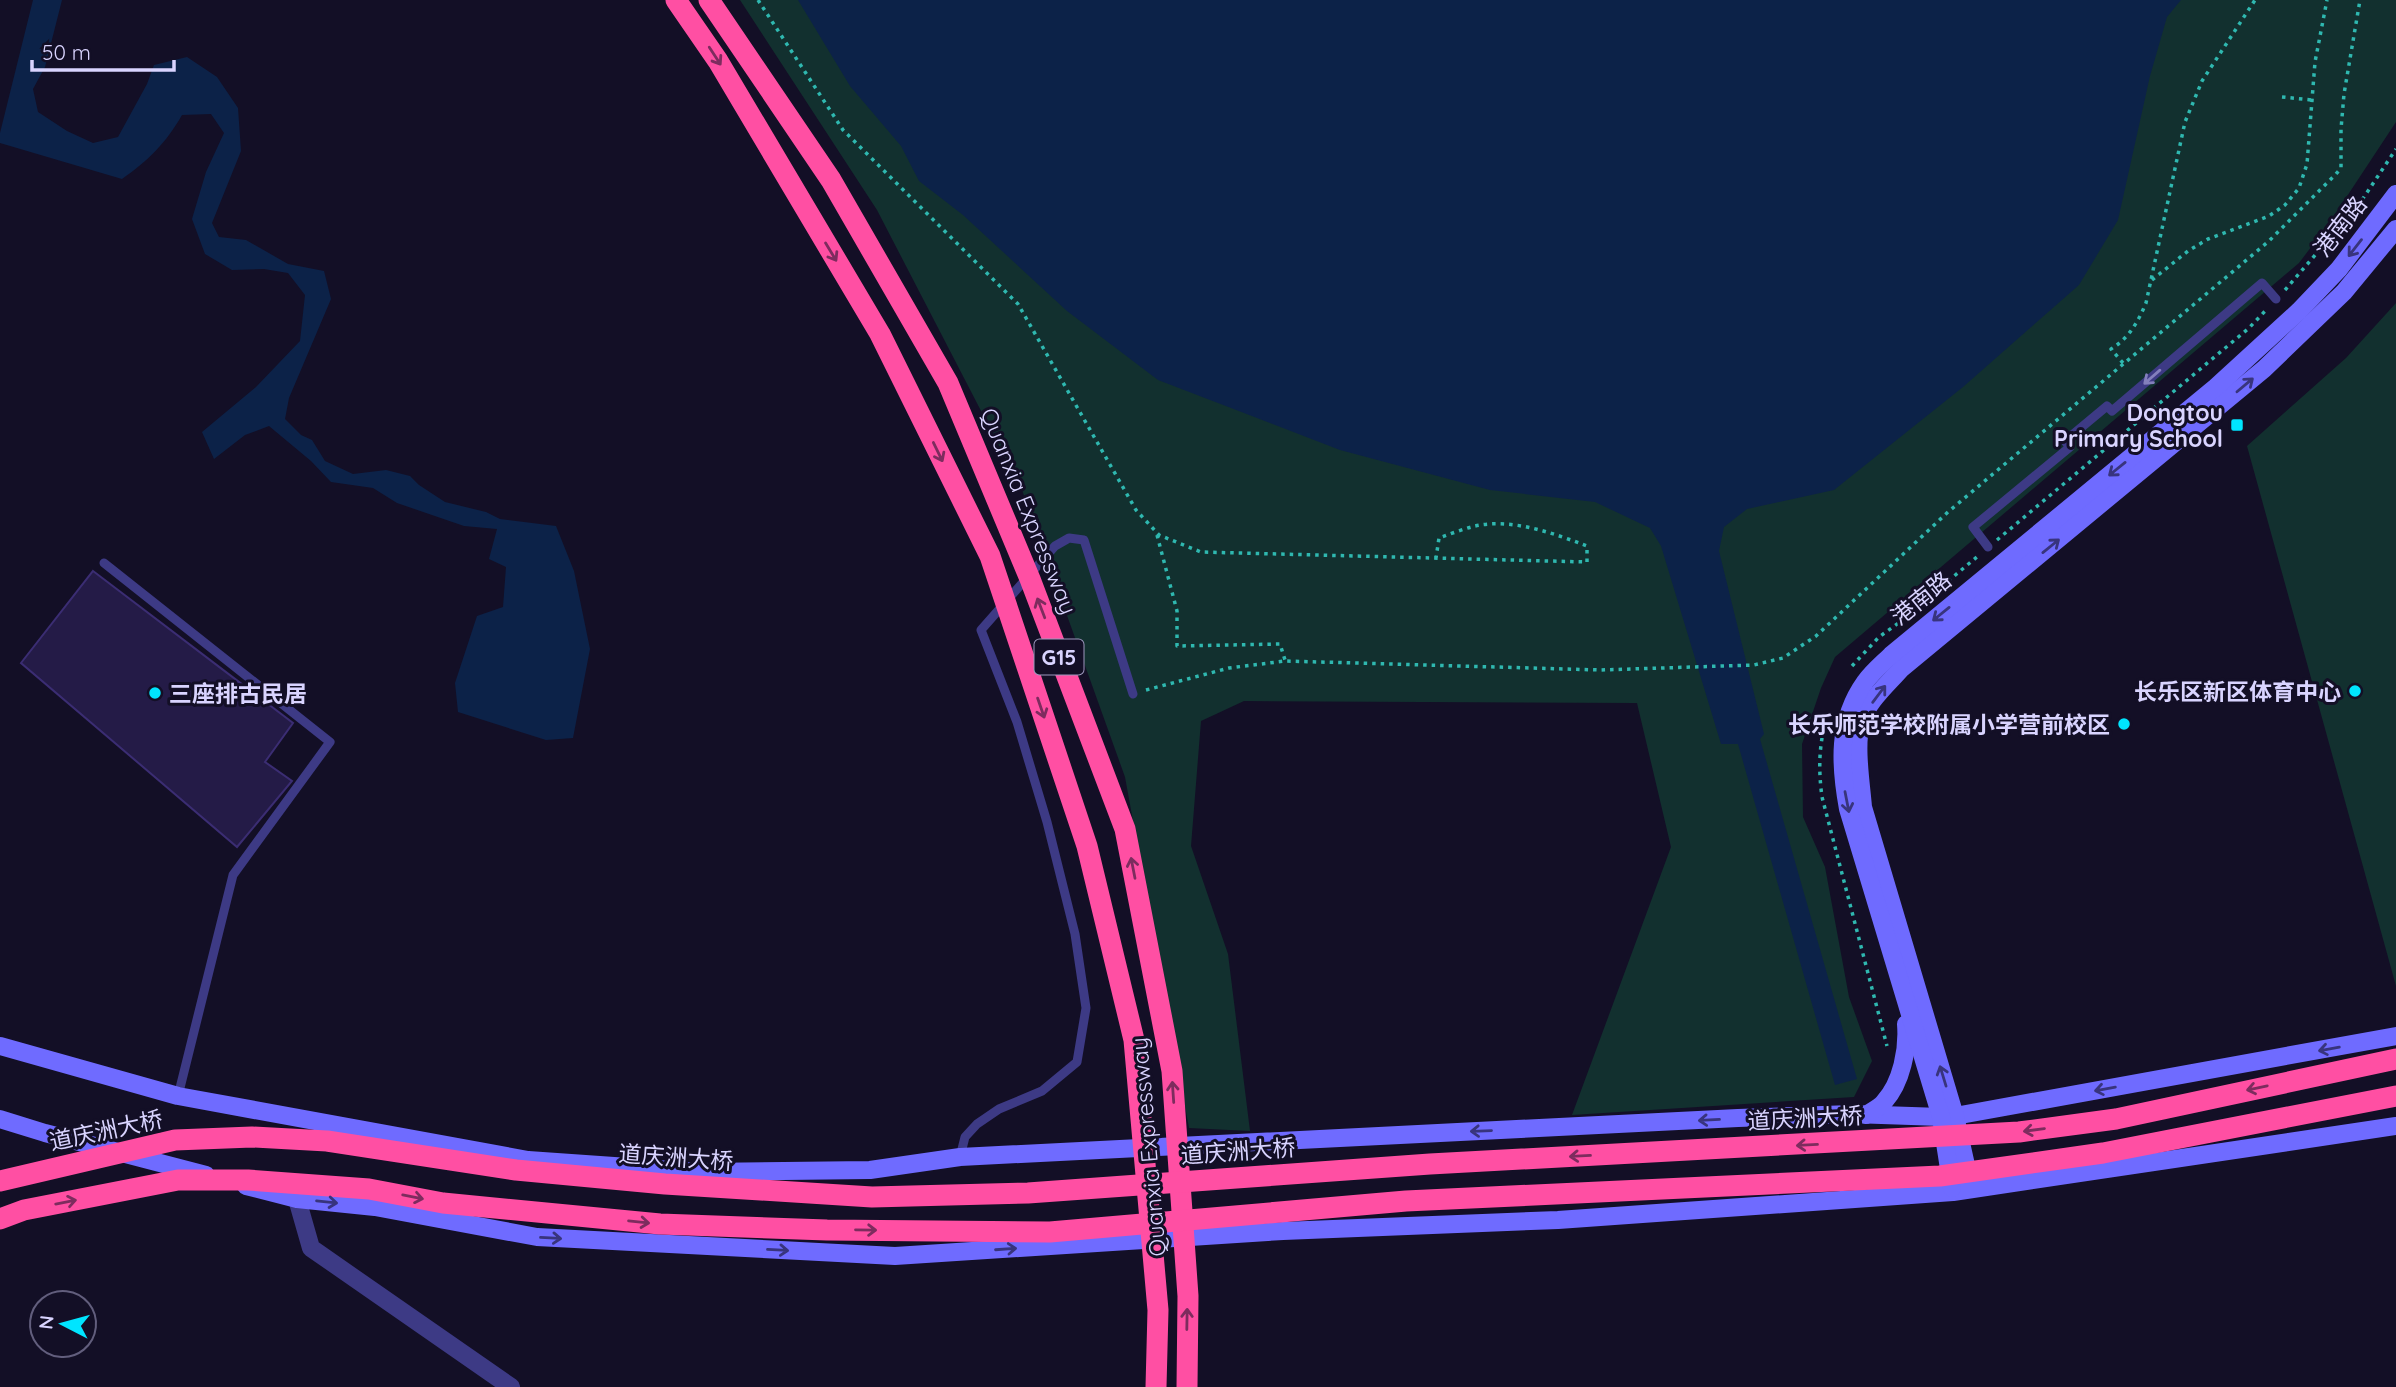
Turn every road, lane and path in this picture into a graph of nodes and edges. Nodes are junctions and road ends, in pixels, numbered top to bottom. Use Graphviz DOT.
graph roads {
  1 [pos="676,0"];
  2 [pos="709,0"];
  3 [pos="758,0"];
  4 [pos="2255,0"];
  5 [pos="2327,0"];
  6 [pos="2360,0"];
  7 [pos="2282,97"];
  8 [pos="2312,100"];
  9 [pos="2396,149"];
  10 [pos="2396,194"];
  11 [pos="2396,229"];
  12 [pos="2150,282"];
  13 [pos="2276,299"];
  14 [pos="2123,364"];
  15 [pos="1157,533"];
  16 [pos="1988,547"];
  17 [pos="1436,558"];
  18 [pos="104,563"];
  19 [pos="1285,661"];
  20 [pos="1845,676"];
  21 [pos="1133,694"];
  22 [pos="1830,708"];
  23 [pos="1905,999"];
  24 [pos="2396,1036"];
  25 [pos="0,1045"];
  26 [pos="1888,1050"];
  27 [pos="2396,1059"];
  28 [pos="178,1096"];
  29 [pos="2396,1096"];
  30 [pos="1866,1115"];
  31 [pos="1948,1117"];
  32 [pos="0,1119"];
  33 [pos="2396,1126"];
  34 [pos="960,1157"];
  35 [pos="0,1181"];
  36 [pos="1972,1190"];
  37 [pos="1953,1192"];
  38 [pos="297,1199"];
  39 [pos="0,1219"];
  40 [pos="511,1387"];
  41 [pos="1156,1387"];
  42 [pos="1187,1387"];
  1 -- 41 [label="highway, Quanxia Expressway / G15, one-way, bridge"];
  42 -- 2 [label="highway, Quanxia Expressway / G15, one-way, bridge"];
  3 -- 15 [label="path"];
  4 -- 12 [label="path"];
  5 -- 8 [label="path"];
  6 -- 14 [label="path"];
  7 -- 8 [label="path"];
  8 -- 12 [label="path"];
  9 -- 13 [label="path"];
  10 -- 23 [label="main road, 港南路, one-way"];
  31 -- 11 [label="main road, 港南路, one-way"];
  12 -- 14 [label="path"];
  13 -- 16 [label="path"];
  13 -- 16 [label="lane, one-way"];
  14 -- 19 [label="path"];
  15 -- 17 [label="path"];
  15 -- 19 [label="path"];
  16 -- 20 [label="path"];
  17 -- 17 [label="path"];
  18 -- 28 [label="lane"];
  19 -- 21 [label="path"];
  21 -- 34 [label="lane"];
  22 -- 26 [label="path"];
  23 -- 30 [label="main road"];
  23 -- 31 [label="main road, 港南路"];
  24 -- 31 [label="main road, one-way"];
  25 -- 28 [label="main road"];
  27 -- 35 [label="highway, 道庆洲大桥, one-way, bridge"];
  28 -- 34 [label="main road"];
  39 -- 29 [label="highway, one-way, bridge"];
  30 -- 31 [label="main road"];
  30 -- 34 [label="main road, one-way"];
  31 -- 36 [label="main road, 港南路"];
  31 -- 37 [label="main road, 港南路"];
  32 -- 38 [label="main road"];
  33 -- 36 [label="main road"];
  36 -- 37 [label="main road"];
  38 -- 37 [label="main road, one-way"];
  38 -- 40 [label="street"];
}
